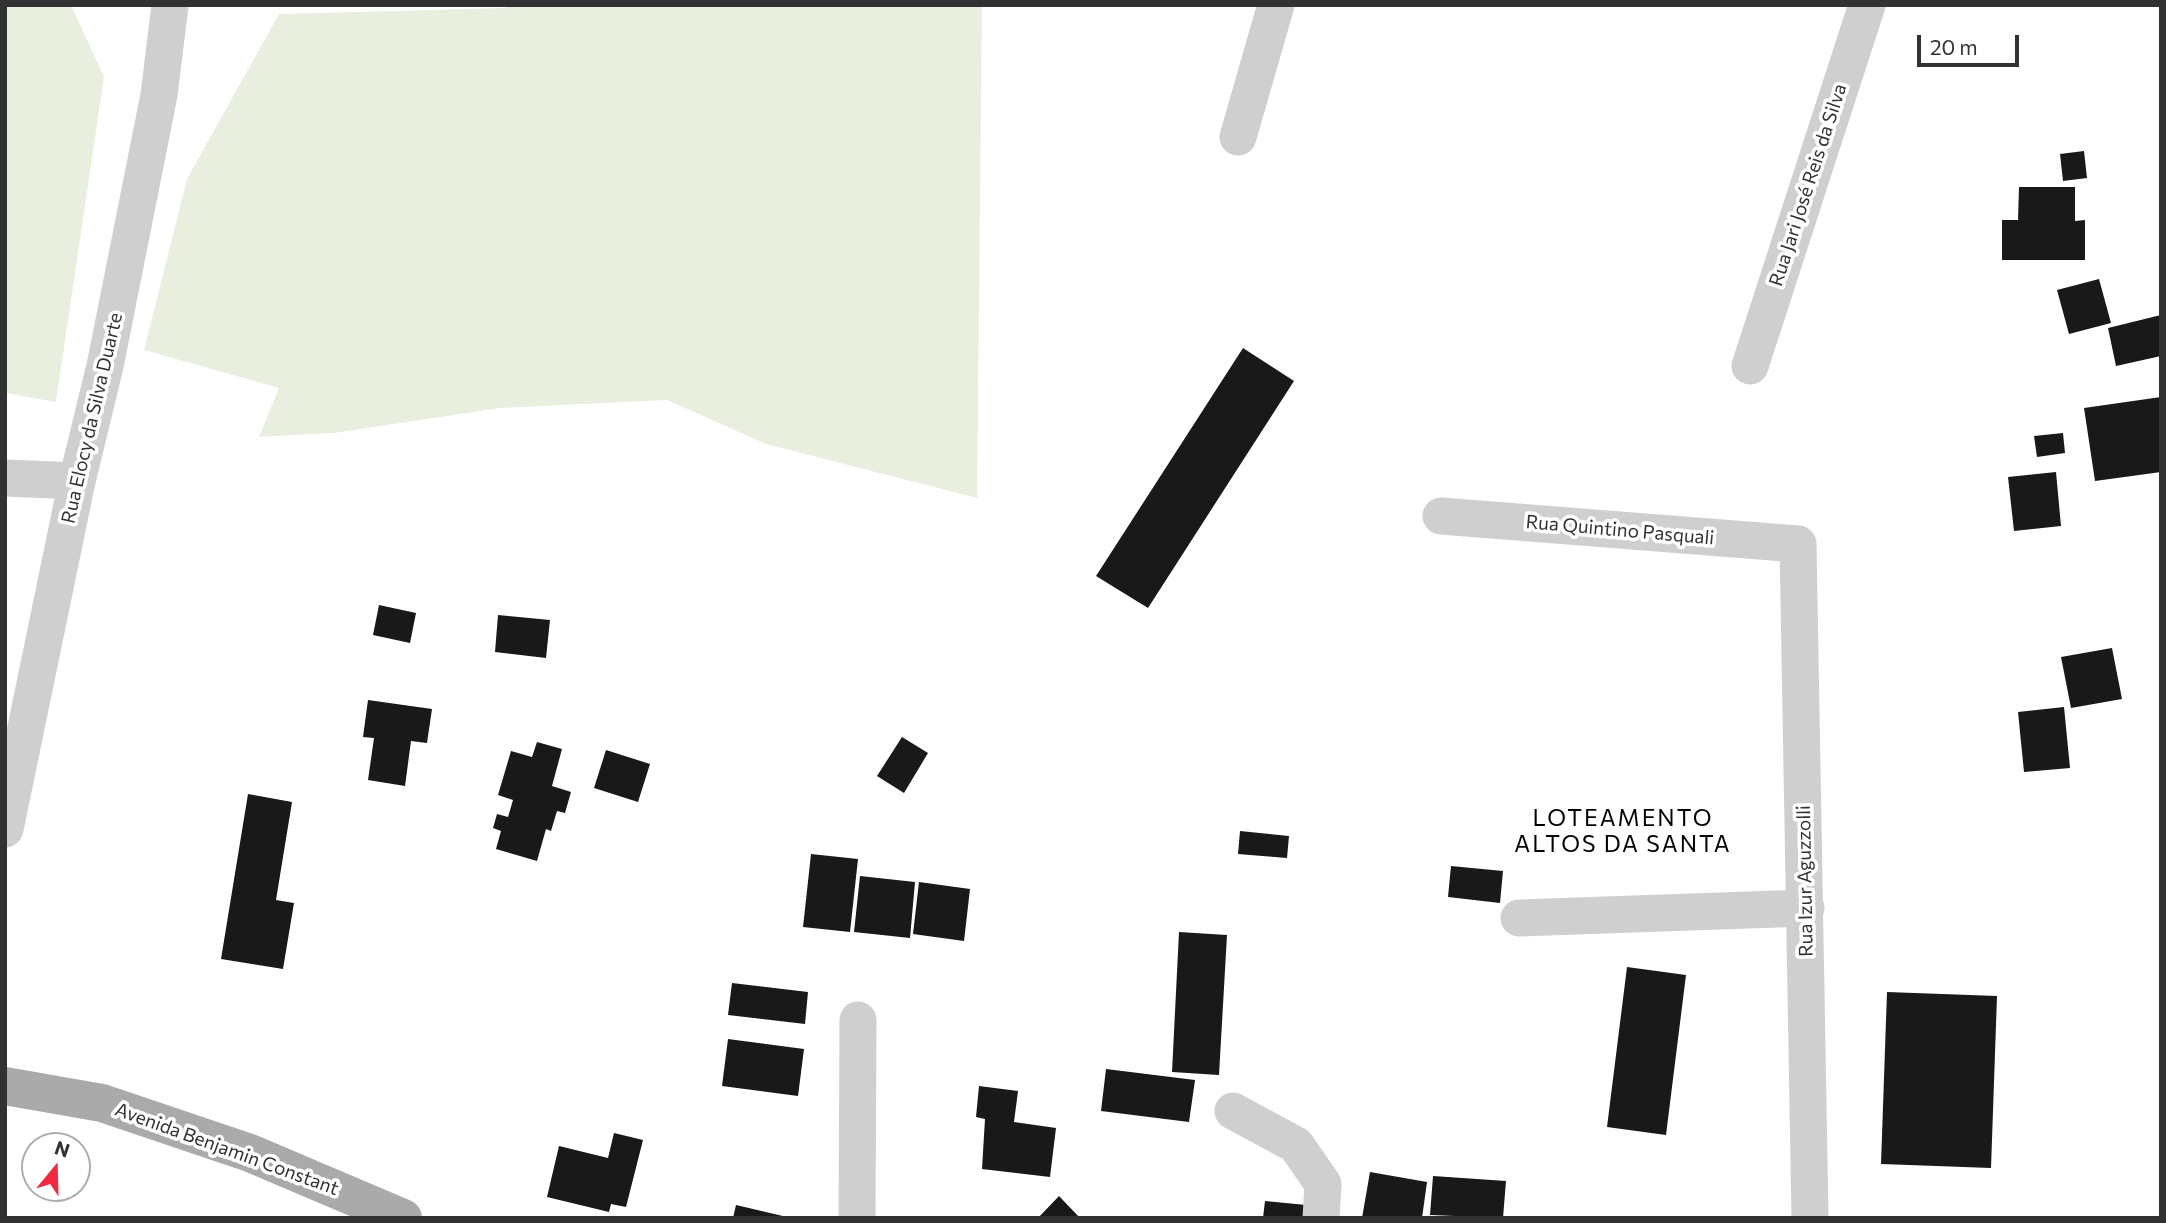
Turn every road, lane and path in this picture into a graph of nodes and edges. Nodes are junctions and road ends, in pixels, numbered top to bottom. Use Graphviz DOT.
graph roads {
  1 [pos="170,5"];
  2 [pos="1276,5"];
  3 [pos="1867,5"];
  4 [pos="1238,137"];
  5 [pos="1750,366"];
  6 [pos="5,478"];
  7 [pos="77,481"];
  8 [pos="1441,516"];
  9 [pos="1798,544"];
  10 [pos="5,829"];
  11 [pos="1806,908"];
  12 [pos="1519,918"];
  13 [pos="858,1020"];
  14 [pos="5,1086"];
  15 [pos="1233,1111"];
  16 [pos="404,1218"];
  17 [pos="857,1218"];
  18 [pos="1321,1218"];
  19 [pos="1810,1218"];
  1 -- 7 [label="street, Rua Elocy da Silva Duarte"];
  2 -- 4 [label="street"];
  3 -- 5 [label="street, Rua Jari José Reis da Silva"];
  6 -- 7 [label="street"];
  7 -- 10 [label="street, Rua Elocy da Silva Duarte"];
  8 -- 9 [label="street, Rua Quintino Pasquali"];
  9 -- 11 [label="street, Rua Izur Aguzzolli"];
  11 -- 12 [label="street"];
  11 -- 19 [label="street, Rua Izur Aguzzolli"];
  13 -- 17 [label="street"];
  14 -- 16 [label="main road, Avenida Benjamin Constant"];
  15 -- 18 [label="street"];
}
